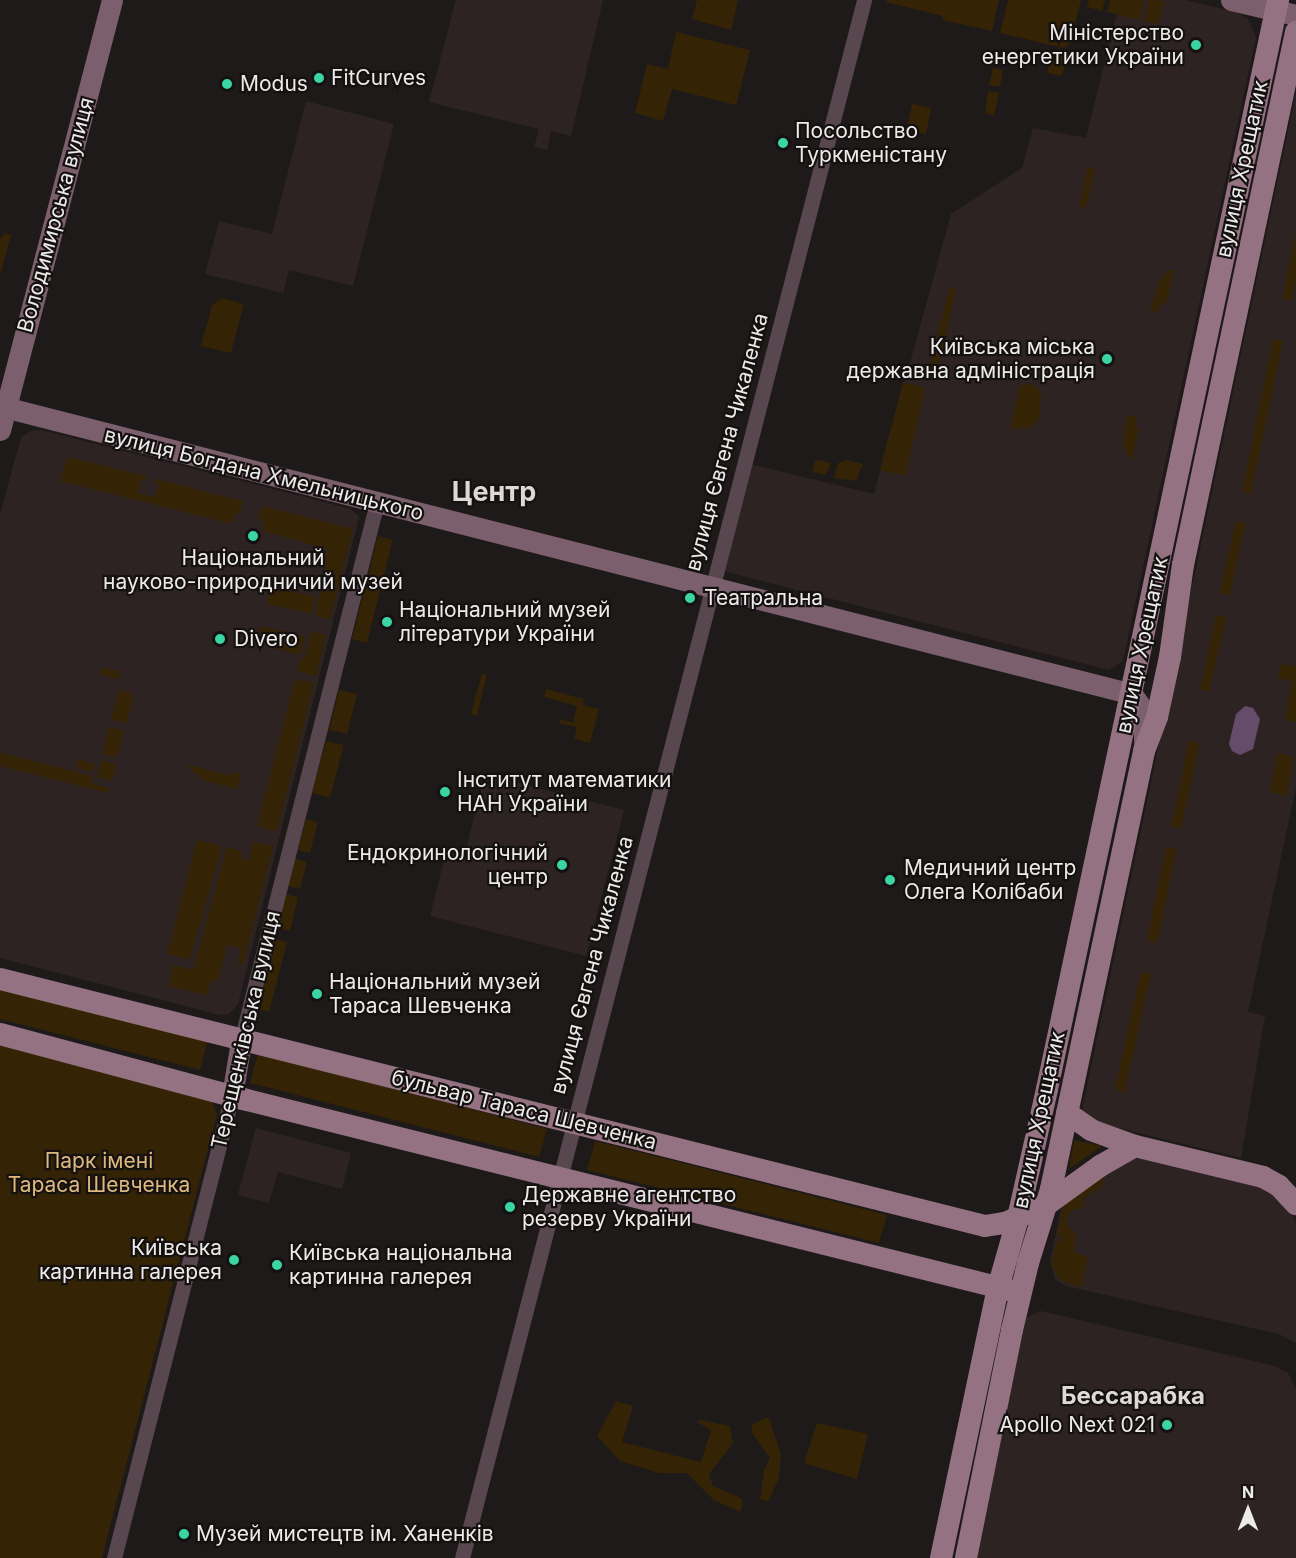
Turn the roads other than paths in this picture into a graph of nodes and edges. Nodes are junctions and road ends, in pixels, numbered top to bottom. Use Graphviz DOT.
graph roads {
  1 [pos="112,0"];
  2 [pos="864,0"];
  3 [pos="1231,0"];
  4 [pos="1283,9"];
  5 [pos="1296,32"];
  6 [pos="3,407"];
  7 [pos="0,430"];
  8 [pos="376,502"];
  9 [pos="712,587"];
  10 [pos="1132,694"];
  11 [pos="1144,752"];
  12 [pos="0,979"];
  13 [pos="0,1034"];
  14 [pos="241,1041"];
  15 [pos="232,1096"];
  16 [pos="1067,1113"];
  17 [pos="573,1122"];
  18 [pos="1135,1146"];
  19 [pos="559,1179"];
  20 [pos="1296,1204"];
  21 [pos="1046,1205"];
  22 [pos="1018,1218"];
  23 [pos="998,1288"];
  24 [pos="1020,1293"];
  25 [pos="114,1558"];
  26 [pos="462,1558"];
  27 [pos="941,1558"];
  28 [pos="966,1558"];
  1 -- 6 [label="street, Володимирська вулиця"];
  2 -- 9 [label="street, вулиця Євгена Чикаленка"];
  3 -- 4 [label="street"];
  4 -- 10 [label="main road, вулиця Хрещатик"];
  5 -- 11 [label="main road, вулиця Хрещатик"];
  6 -- 7 [label="street, Володимирська вулиця"];
  6 -- 8 [label="street, вулиця Богдана Хмельницького"];
  8 -- 9 [label="street, вулиця Богдана Хмельницького"];
  8 -- 14 [label="street, Терещенківська вулиця"];
  9 -- 10 [label="street, вулиця Богдана Хмельницького"];
  9 -- 17 [label="street, вулиця Євгена Чикаленка"];
  10 -- 11 [label="street"];
  10 -- 22 [label="main road, вулиця Хрещатик"];
  11 -- 16 [label="main road, вулиця Хрещатик"];
  12 -- 14 [label="main road, бульвар Тараса Шевченка"];
  13 -- 15 [label="main road"];
  14 -- 15 [label="street, Терещенківська вулиця"];
  14 -- 17 [label="main road, бульвар Тараса Шевченка"];
  15 -- 19 [label="main road"];
  15 -- 25 [label="street, Терещенківська вулиця"];
  16 -- 18 [label="main road"];
  16 -- 21 [label="main road, вулиця Хрещатик"];
  17 -- 19 [label="street, вулиця Євгена Чикаленка"];
  17 -- 22 [label="main road, бульвар Тараса Шевченка"];
  18 -- 20 [label="main road"];
  18 -- 21 [label="main road, бульвар Тараса Шевченка"];
  19 -- 23 [label="main road"];
  19 -- 26 [label="street, вулиця Євгена Чикаленка"];
  21 -- 22 [label="main road, бульвар Тараса Шевченка"];
  21 -- 24 [label="main road, вулиця Хрещатик"];
  22 -- 23 [label="main road, вулиця Хрещатик"];
  23 -- 24 [label="main road"];
  23 -- 27 [label="main road, вулиця Хрещатик"];
  24 -- 28 [label="main road, вулиця Хрещатик"];
}
